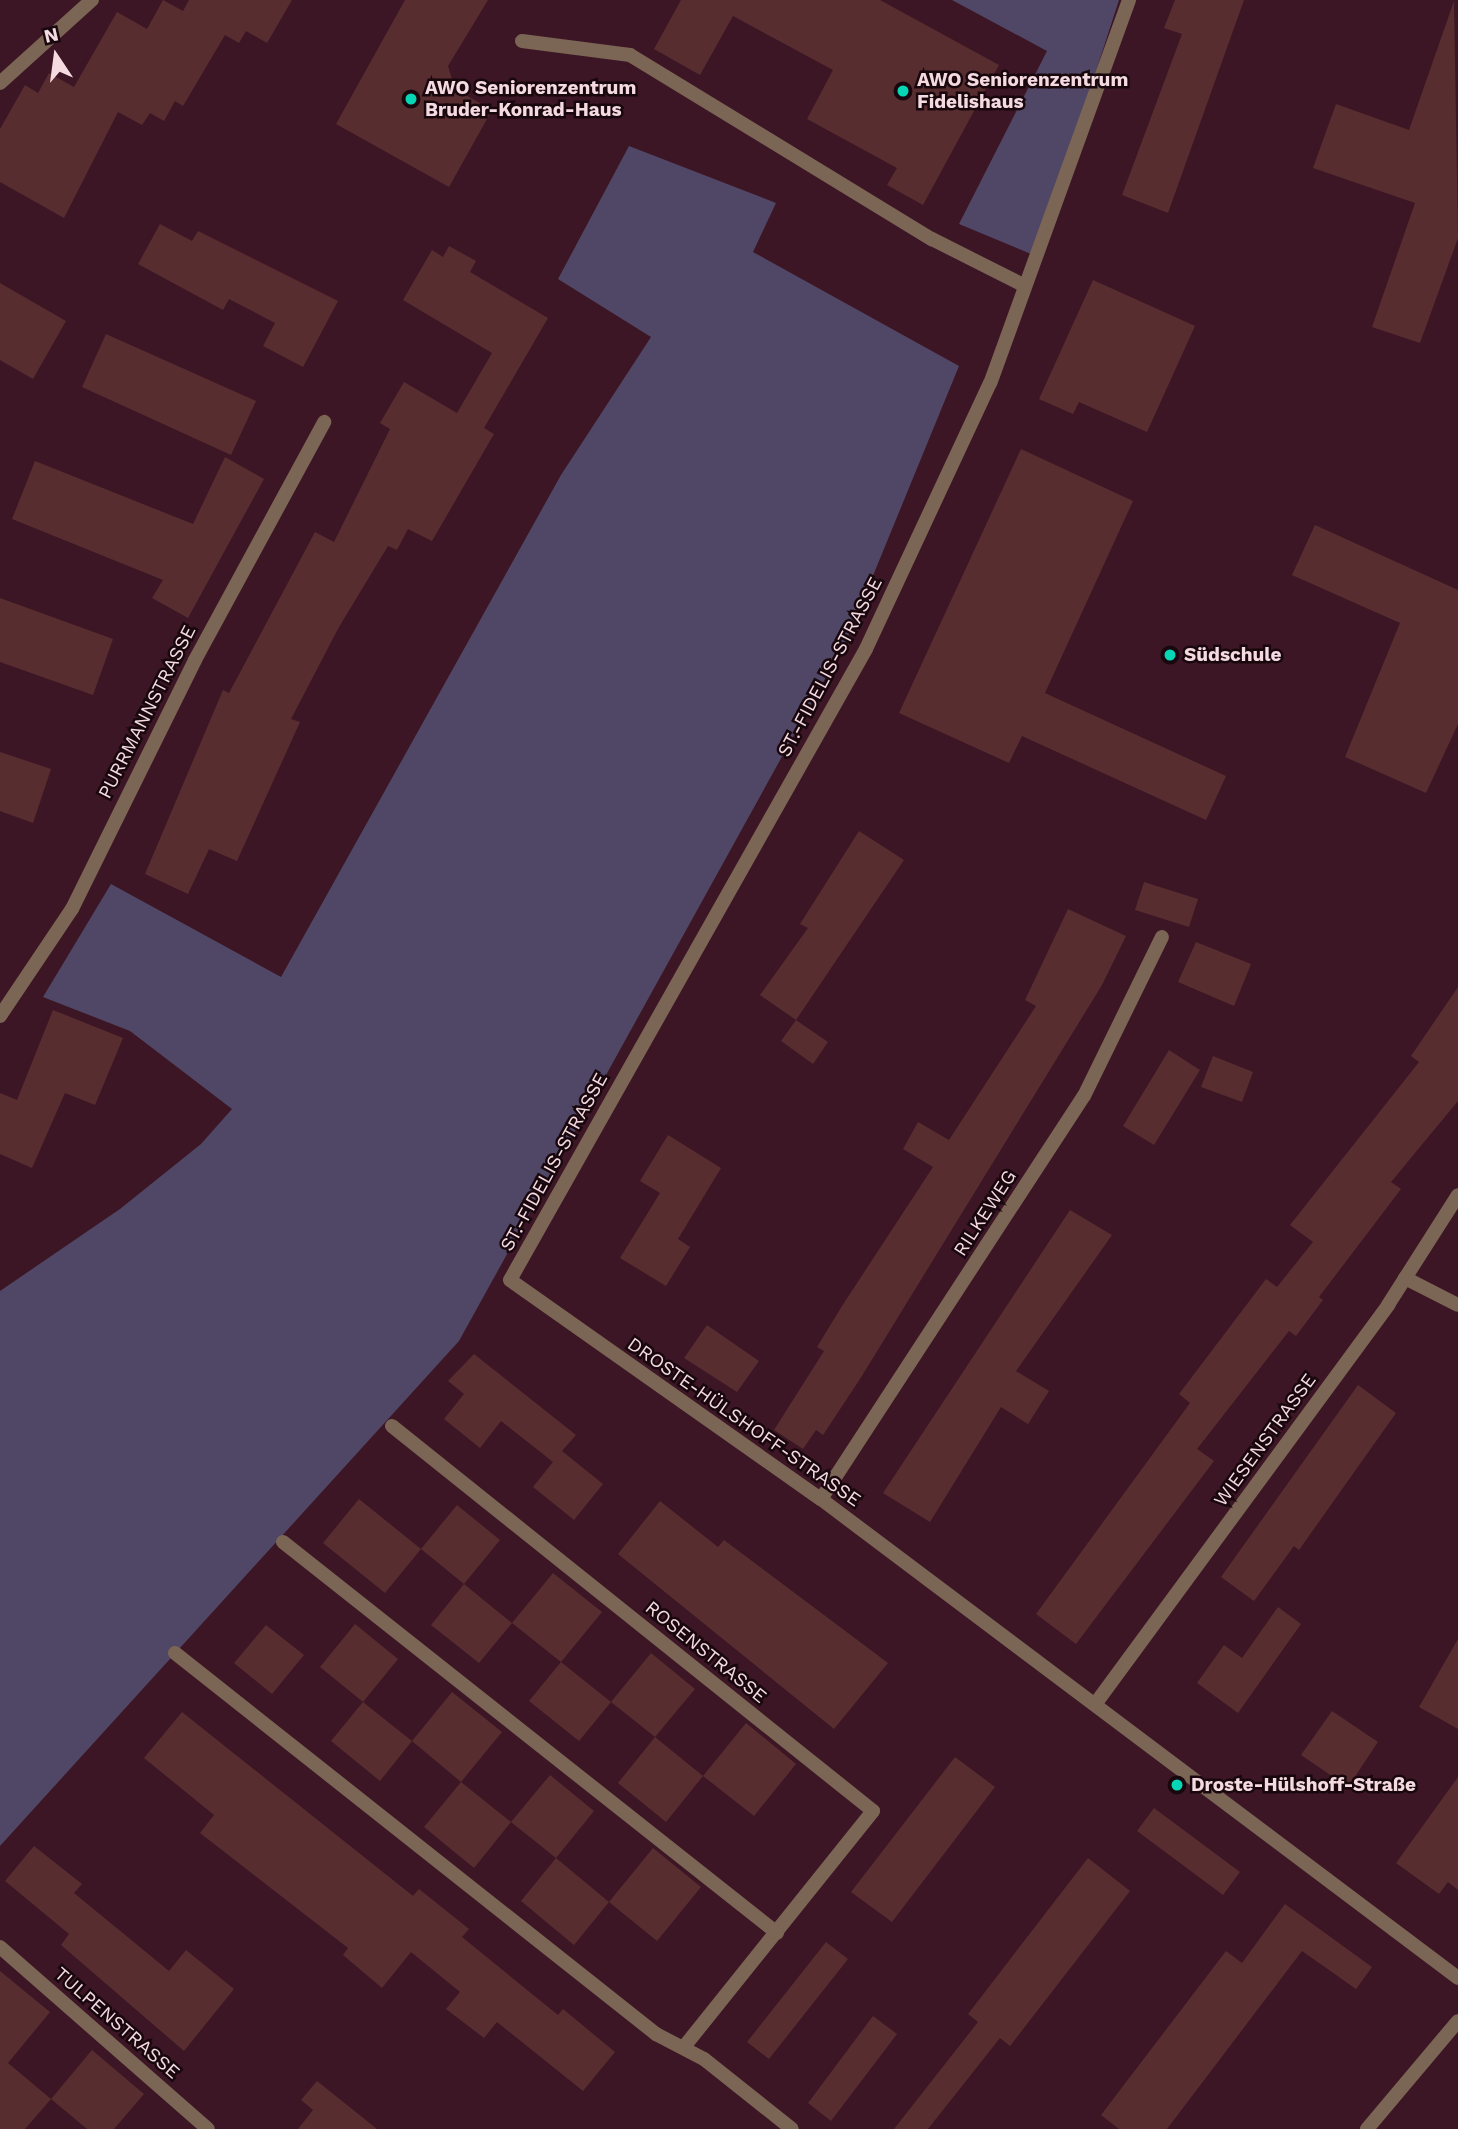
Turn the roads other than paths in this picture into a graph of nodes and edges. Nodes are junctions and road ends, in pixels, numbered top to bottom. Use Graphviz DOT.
graph roads {
  1 [pos="92,0"];
  2 [pos="1129,0"];
  3 [pos="522,41"];
  4 [pos="0,83"];
  5 [pos="1025,286"];
  6 [pos="324,422"];
  7 [pos="1161,937"];
  8 [pos="0,1016"];
  9 [pos="1458,1195"];
  10 [pos="1405,1278"];
  11 [pos="510,1280"];
  12 [pos="1458,1305"];
  13 [pos="392,1426"];
  14 [pos="821,1499"];
  15 [pos="283,1542"];
  16 [pos="175,1653"];
  17 [pos="1096,1703"];
  18 [pos="777,1933"];
  19 [pos="0,1947"];
  20 [pos="1458,1978"];
  21 [pos="1458,2021"];
  22 [pos="684,2047"];
  23 [pos="208,2129"];
  24 [pos="792,2129"];
  25 [pos="1367,2129"];
  1 -- 4 [label="street"];
  2 -- 5 [label="street, ST.-FIDELIS-STRASSE"];
  3 -- 5 [label="street"];
  5 -- 11 [label="street, ST.-FIDELIS-STRASSE"];
  6 -- 8 [label="street, PURRMANNSTRASSE"];
  7 -- 14 [label="street, RILKEWEG"];
  9 -- 10 [label="street, WIESENSTRASSE"];
  10 -- 12 [label="street"];
  10 -- 17 [label="street, WIESENSTRASSE"];
  11 -- 14 [label="street, DROSTE-HÜLSHOFF-STRASSE"];
  13 -- 18 [label="street, ROSENSTRASSE"];
  14 -- 17 [label="street, DROSTE-HÜLSHOFF-STRASSE"];
  15 -- 18 [label="street"];
  16 -- 22 [label="street"];
  17 -- 20 [label="street, DROSTE-HÜLSHOFF-STRASSE"];
  18 -- 22 [label="street, ROSENSTRASSE"];
  19 -- 23 [label="street, TULPENSTRASSE"];
  21 -- 25 [label="street"];
  22 -- 24 [label="street"];
}
